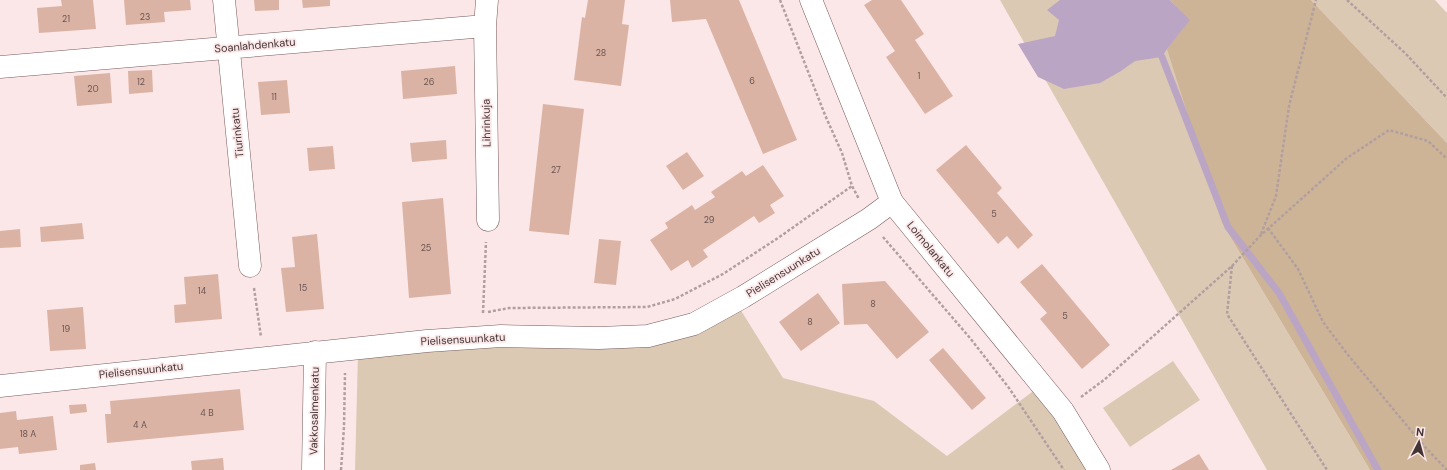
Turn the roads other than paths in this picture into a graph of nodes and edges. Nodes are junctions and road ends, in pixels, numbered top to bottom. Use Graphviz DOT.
graph roads {
  1 [pos="224,0"];
  2 [pos="487,0"];
  3 [pos="811,0"];
  4 [pos="484,26"];
  5 [pos="229,48"];
  6 [pos="0,67"];
  7 [pos="892,202"];
  8 [pos="488,220"];
  9 [pos="250,266"];
  10 [pos="315,352"];
  11 [pos="0,386"];
  12 [pos="313,470"];
  13 [pos="1099,470"];
  1 -- 5 [label="street, Tiurinkatu"];
  2 -- 4 [label="street"];
  3 -- 7 [label="street, Loimolankatu"];
  4 -- 5 [label="street, Soanlahdenkatu"];
  4 -- 8 [label="street, Lihrinkuja"];
  5 -- 6 [label="street, Soanlahdenkatu"];
  5 -- 9 [label="street, Tiurinkatu"];
  7 -- 10 [label="street, Pielisensuunkatu"];
  7 -- 13 [label="street, Loimolankatu"];
  10 -- 11 [label="street, Pielisensuunkatu"];
  10 -- 12 [label="street, Vakkosalmenkatu"];
}
